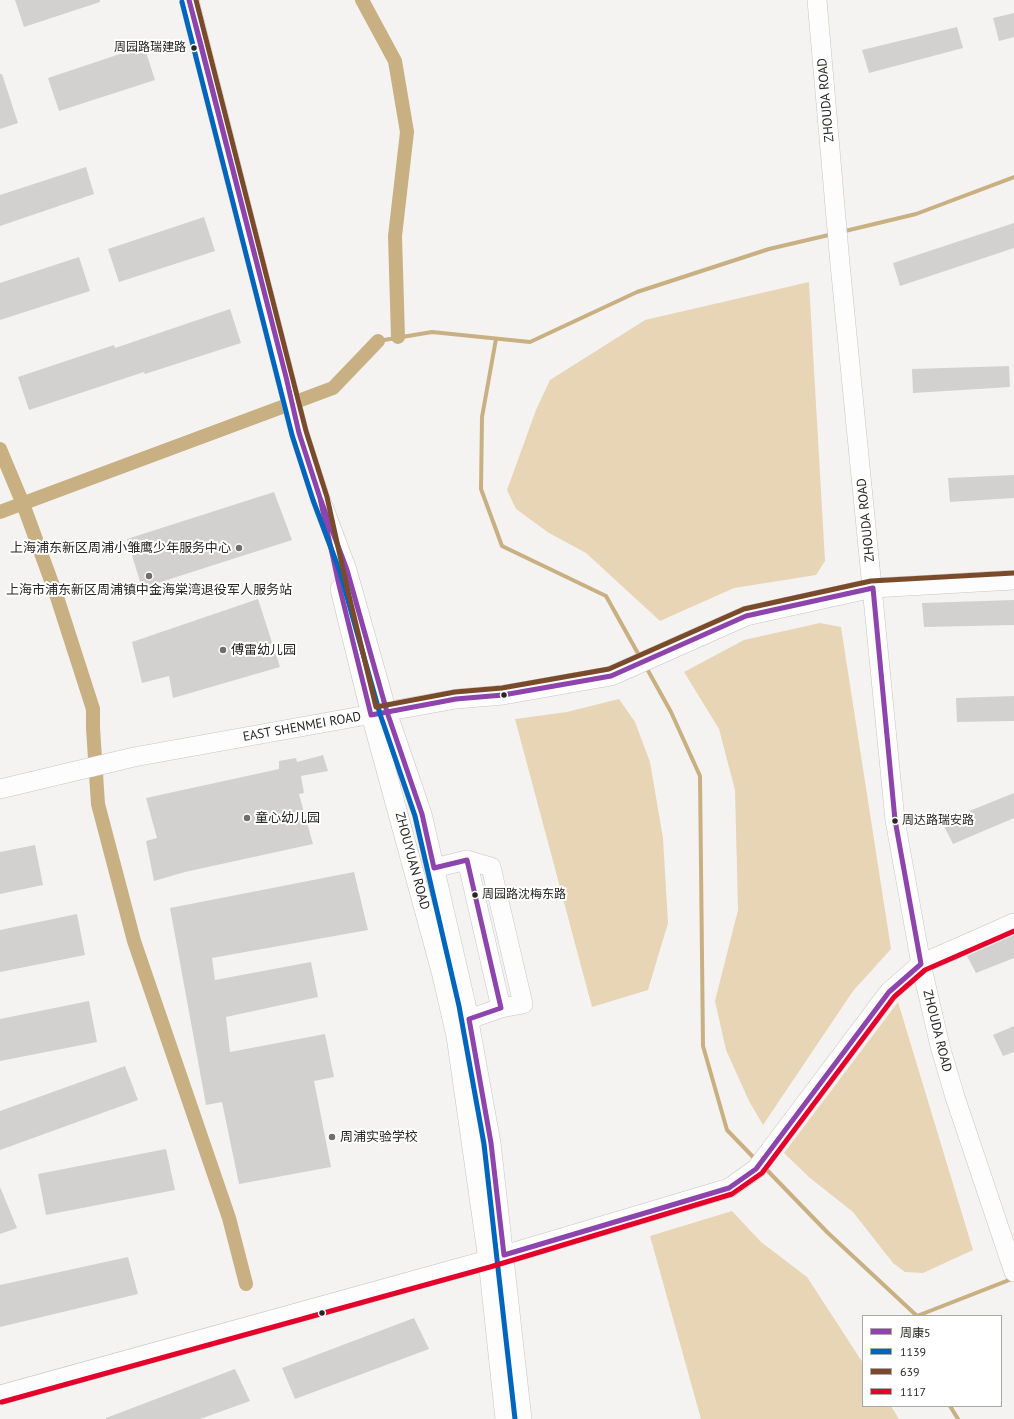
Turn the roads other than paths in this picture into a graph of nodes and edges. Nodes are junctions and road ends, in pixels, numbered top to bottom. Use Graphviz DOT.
graph roads {
  1 [pos="189,0"];
  2 [pos="817,0"];
  3 [pos="1014,580"];
  4 [pos="873,588"];
  5 [pos="379,714"];
  6 [pos="0,789"];
  7 [pos="434,868"];
  8 [pos="1014,923"];
  9 [pos="921,964"];
  10 [pos="469,1019"];
  11 [pos="496,1258"];
  12 [pos="1014,1272"];
  13 [pos="0,1395"];
  14 [pos="505,1419"];
  15 [pos="522,1419"];
  1 -- 5 [label="street, ZHOUYUAN ROAD"];
  2 -- 4 [label="street, ZHOUDA ROAD"];
  3 -- 4 [label="street"];
  4 -- 5 [label="street, EAST SHENMEI ROAD"];
  4 -- 9 [label="street, ZHOUDA ROAD"];
  5 -- 6 [label="street, EAST SHENMEI ROAD"];
  5 -- 7 [label="street, ZHOUYUAN ROAD"];
  5 -- 11 [label="street, ZHOUYUAN ROAD"];
  7 -- 10 [label="street, ZHOUYUAN ROAD"];
  7 -- 10 [label="street"];
  8 -- 9 [label="street"];
  9 -- 11 [label="street"];
  9 -- 12 [label="street, ZHOUDA ROAD"];
  10 -- 11 [label="street, ZHOUYUAN ROAD"];
  11 -- 13 [label="street"];
  11 -- 14 [label="street, ZHOUYUAN ROAD"];
  11 -- 15 [label="street, ZHOUYUAN ROAD"];
}
